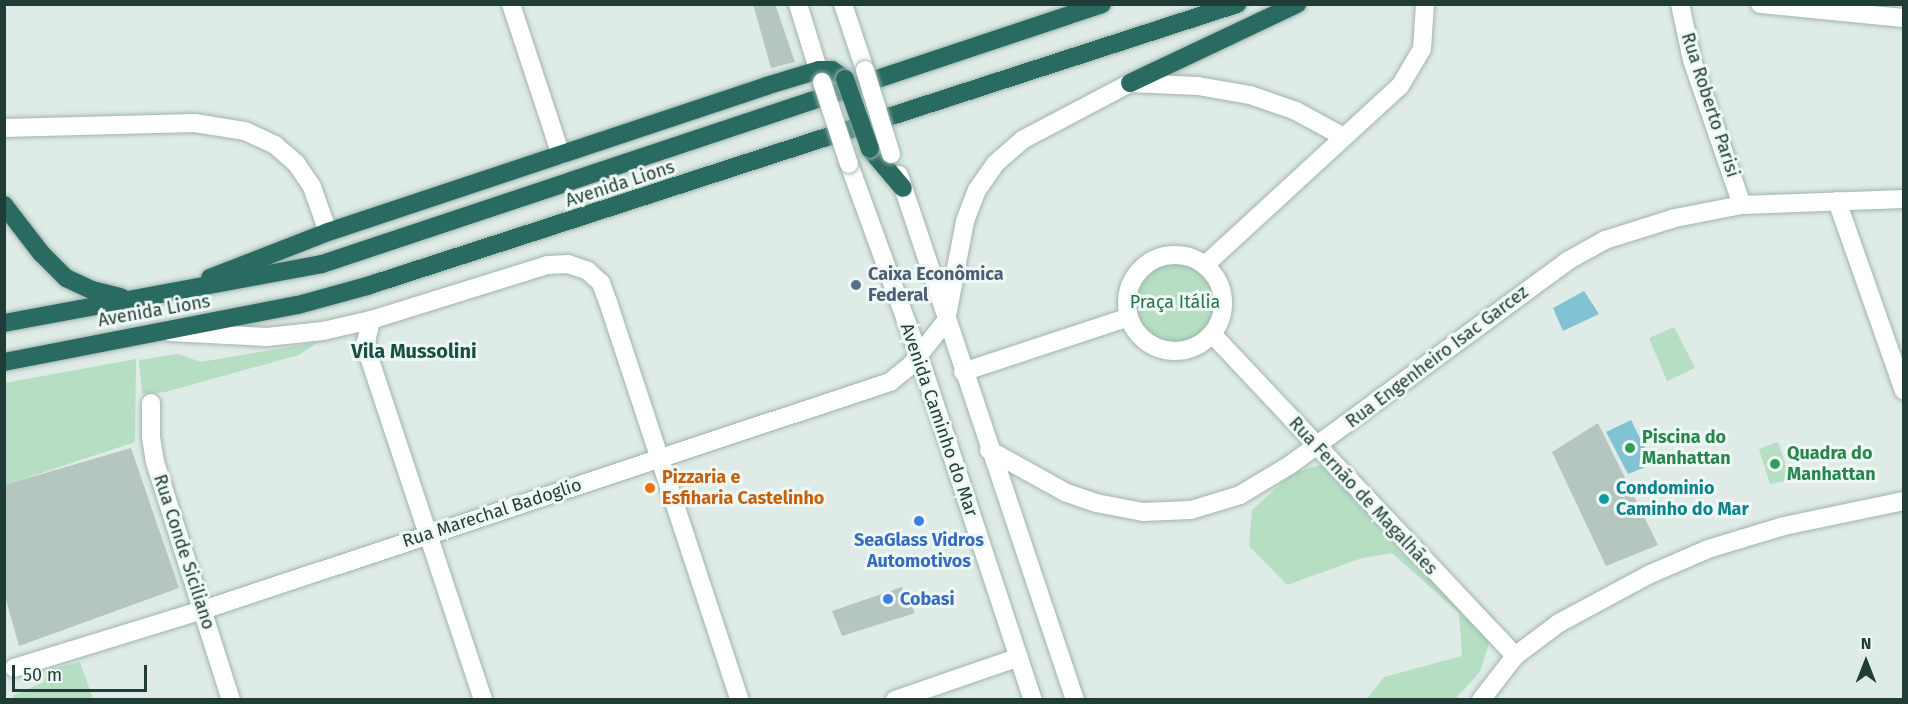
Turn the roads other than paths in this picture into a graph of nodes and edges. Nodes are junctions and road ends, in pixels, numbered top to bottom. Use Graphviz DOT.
graph roads {
  1 [pos="511,4"];
  2 [pos="798,4"];
  3 [pos="843,4"];
  4 [pos="1102,4"];
  5 [pos="1237,4"];
  6 [pos="1297,4"];
  7 [pos="1425,4"];
  8 [pos="1680,4"];
  9 [pos="1760,4"];
  10 [pos="1904,18"];
  11 [pos="820,76"];
  12 [pos="1130,83"];
  13 [pos="4,128"];
  14 [pos="1342,136"];
  15 [pos="561,154"];
  16 [pos="903,188"];
  17 [pos="1904,199"];
  18 [pos="1837,201"];
  19 [pos="4,205"];
  20 [pos="1742,205"];
  21 [pos="328,232"];
  22 [pos="1205,265"];
  23 [pos="172,292"];
  24 [pos="132,299"];
  25 [pos="1129,316"];
  26 [pos="29,317"];
  27 [pos="4,318"];
  28 [pos="371,320"];
  29 [pos="946,321"];
  30 [pos="4,323"];
  31 [pos="166,332"];
  32 [pos="1212,334"];
  33 [pos="919,356"];
  34 [pos="4,362"];
  35 [pos="963,372"];
  36 [pos="1904,391"];
  37 [pos="151,403"];
  38 [pos="1315,447"];
  39 [pos="989,450"];
  40 [pos="661,457"];
  41 [pos="1904,501"];
  42 [pos="428,534"];
  43 [pos="203,610"];
  44 [pos="1515,656"];
  45 [pos="1019,657"];
  46 [pos="14,668"];
  47 [pos="231,699"];
  48 [pos="483,699"];
  49 [pos="740,699"];
  50 [pos="895,699"];
  51 [pos="1033,699"];
  52 [pos="1075,699"];
  53 [pos="1481,699"];
  1 -- 15 [label="street"];
  2 -- 11 [label="street, Avenida Caminho do Mar"];
  3 -- 16 [label="street, Avenida Caminho do Mar, bridge"];
  4 -- 23 [label="highway, Avenida Lions"];
  5 -- 31 [label="highway, Avenida Lions"];
  6 -- 12 [label="highway"];
  7 -- 14 [label="street"];
  8 -- 20 [label="street, Rua Roberto Parisi"];
  9 -- 10 [label="street"];
  11 -- 15 [label="highway"];
  11 -- 16 [label="highway, bridge"];
  11 -- 33 [label="street, Avenida Caminho do Mar, bridge"];
  12 -- 14 [label="street"];
  12 -- 29 [label="street"];
  13 -- 21 [label="street"];
  14 -- 22 [label="street"];
  15 -- 21 [label="highway"];
  16 -- 29 [label="street, Avenida Caminho do Mar"];
  17 -- 18 [label="street, Rua Engenheiro Isac Garcez"];
  18 -- 20 [label="street, Rua Engenheiro Isac Garcez"];
  18 -- 36 [label="street"];
  19 -- 24 [label="highway"];
  20 -- 38 [label="street, Rua Engenheiro Isac Garcez"];
  21 -- 23 [label="highway"];
  22 -- 25 [label="street"];
  22 -- 32 [label="street"];
  23 -- 24 [label="highway, Avenida Lions"];
  24 -- 26 [label="highway, Avenida Lions"];
  25 -- 32 [label="street"];
  25 -- 35 [label="street"];
  26 -- 27 [label="highway"];
  26 -- 30 [label="highway, Avenida Lions"];
  28 -- 31 [label="street"];
  28 -- 40 [label="street"];
  28 -- 42 [label="street"];
  29 -- 33 [label="street, Rua Marechal Badoglio"];
  29 -- 35 [label="street, Avenida Caminho do Mar"];
  31 -- 34 [label="highway, Avenida Lions"];
  32 -- 38 [label="street, Rua Fernão de Magalhães"];
  33 -- 40 [label="street, Rua Marechal Badoglio"];
  33 -- 45 [label="street, Avenida Caminho do Mar"];
  35 -- 39 [label="street, Avenida Caminho do Mar"];
  37 -- 43 [label="street, Rua Conde Siciliano"];
  38 -- 39 [label="street, Rua Engenheiro Isac Garcez"];
  38 -- 44 [label="street, Rua Fernão de Magalhães"];
  39 -- 52 [label="street, Avenida Caminho do Mar"];
  40 -- 42 [label="street, Rua Marechal Badoglio"];
  40 -- 49 [label="street"];
  41 -- 44 [label="street"];
  42 -- 43 [label="street, Rua Marechal Badoglio"];
  42 -- 48 [label="street"];
  43 -- 46 [label="street, Rua Marechal Badoglio"];
  43 -- 47 [label="street, Rua Conde Siciliano"];
  44 -- 53 [label="street"];
  45 -- 50 [label="street"];
  45 -- 51 [label="street, Avenida Caminho do Mar"];
}
